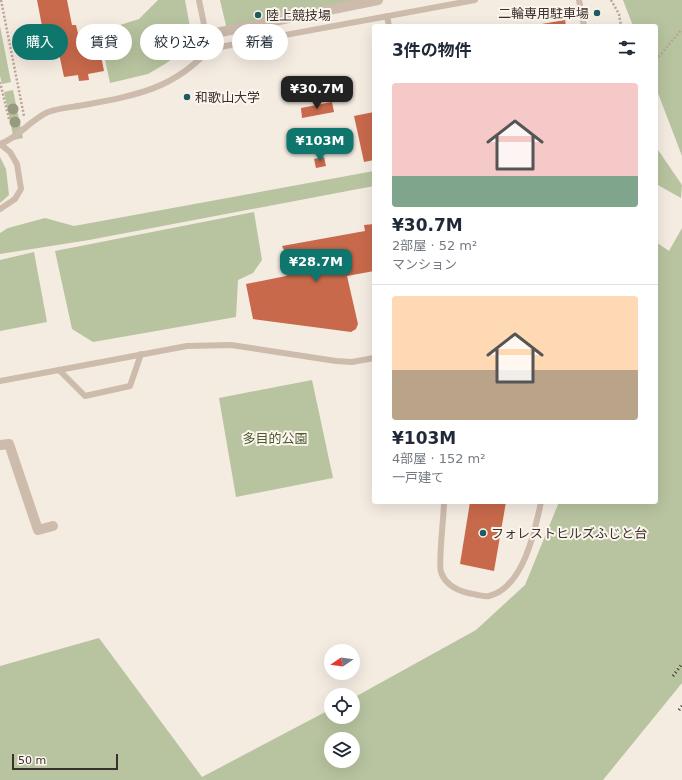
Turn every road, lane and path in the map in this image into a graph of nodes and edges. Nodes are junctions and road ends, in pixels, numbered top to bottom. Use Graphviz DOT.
graph roads {
  1 [pos="1,0"];
  2 [pos="199,0"];
  3 [pos="378,0"];
  4 [pos="475,0"];
  5 [pos="579,0"];
  6 [pos="611,0"];
  7 [pos="387,16"];
  8 [pos="204,24"];
  9 [pos="389,24"];
  10 [pos="584,24"];
  11 [pos="621,24"];
  12 [pos="682,29"];
  13 [pos="224,31"];
  14 [pos="224,46"];
  15 [pos="658,58"];
  16 [pos="199,60"];
  17 [pos="0,82"];
  18 [pos="24,116"];
  19 [pos="9,119"];
  20 [pos="0,144"];
  21 [pos="0,209"];
  22 [pos="141,354"];
  23 [pos="372,358"];
  24 [pos="60,370"];
  25 [pos="0,381"];
  26 [pos="0,446"];
  27 [pos="444,504"];
  28 [pos="541,504"];
  29 [pos="53,526"];
  1 -- 18 [label="path"];
  2 -- 8 [label="lane"];
  3 -- 13 [label="street"];
  4 -- 7 [label="lane"];
  5 -- 10 [label="lane"];
  6 -- 11 [label="path"];
  7 -- 9 [label="lane"];
  7 -- 14 [label="lane"];
  12 -- 15 [label="path"];
  16 -- 20 [label="lane"];
  17 -- 19 [label="path"];
  20 -- 21 [label="lane"];
  22 -- 23 [label="lane"];
  22 -- 24 [label="lane"];
  22 -- 24 [label="lane"];
  24 -- 25 [label="lane"];
  26 -- 29 [label="street"];
  27 -- 28 [label="lane"];
}
